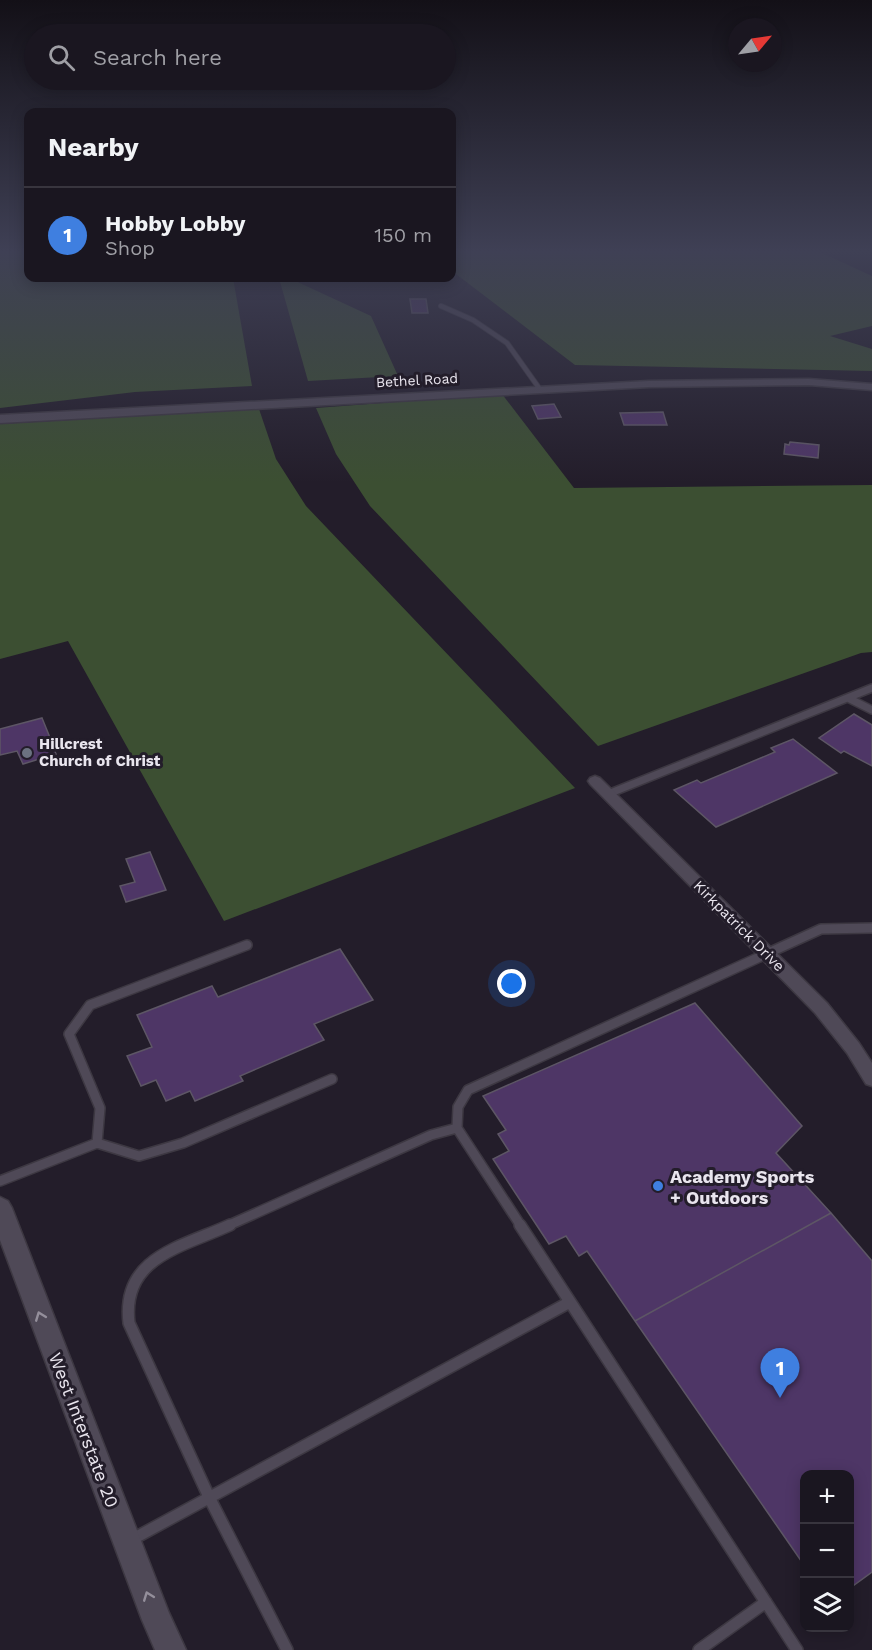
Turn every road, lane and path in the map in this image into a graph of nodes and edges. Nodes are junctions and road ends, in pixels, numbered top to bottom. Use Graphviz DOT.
graph roads {
  1 [pos="486,329"];
  2 [pos="872,387"];
  3 [pos="539,388"];
  4 [pos="0,418"];
  5 [pos="872,688"];
  6 [pos="848,698"];
  7 [pos="872,710"];
  8 [pos="596,781"];
  9 [pos="608,794"];
  10 [pos="872,928"];
  11 [pos="246,945"];
  12 [pos="765,952"];
  13 [pos="332,1079"];
  14 [pos="872,1079"];
  15 [pos="457,1128"];
  16 [pos="98,1143"];
  17 [pos="0,1181"];
  18 [pos="0,1208"];
  19 [pos="570,1302"];
  20 [pos="209,1497"];
  21 [pos="127,1542"];
  22 [pos="766,1602"];
  23 [pos="171,1650"];
  24 [pos="287,1650"];
  25 [pos="699,1650"];
  26 [pos="797,1650"];
  1 -- 3 [label="lane"];
  2 -- 3 [label="main road, Bethel Road"];
  3 -- 4 [label="main road, Bethel Road"];
  5 -- 6 [label="lane"];
  6 -- 7 [label="lane"];
  6 -- 9 [label="lane"];
  8 -- 9 [label="street, Kirkpatrick Drive"];
  9 -- 12 [label="street, Kirkpatrick Drive"];
  10 -- 12 [label="lane"];
  11 -- 16 [label="lane"];
  12 -- 14 [label="street, Kirkpatrick Drive"];
  12 -- 15 [label="lane"];
  13 -- 16 [label="lane"];
  15 -- 19 [label="lane"];
  15 -- 20 [label="lane"];
  16 -- 17 [label="lane"];
  21 -- 18 [label="main road, West Interstate 20, one-way"];
  19 -- 20 [label="lane"];
  19 -- 22 [label="lane"];
  20 -- 21 [label="lane"];
  20 -- 24 [label="lane"];
  23 -- 21 [label="main road, West Interstate 20, one-way"];
  22 -- 25 [label="lane"];
  22 -- 26 [label="lane"];
}
